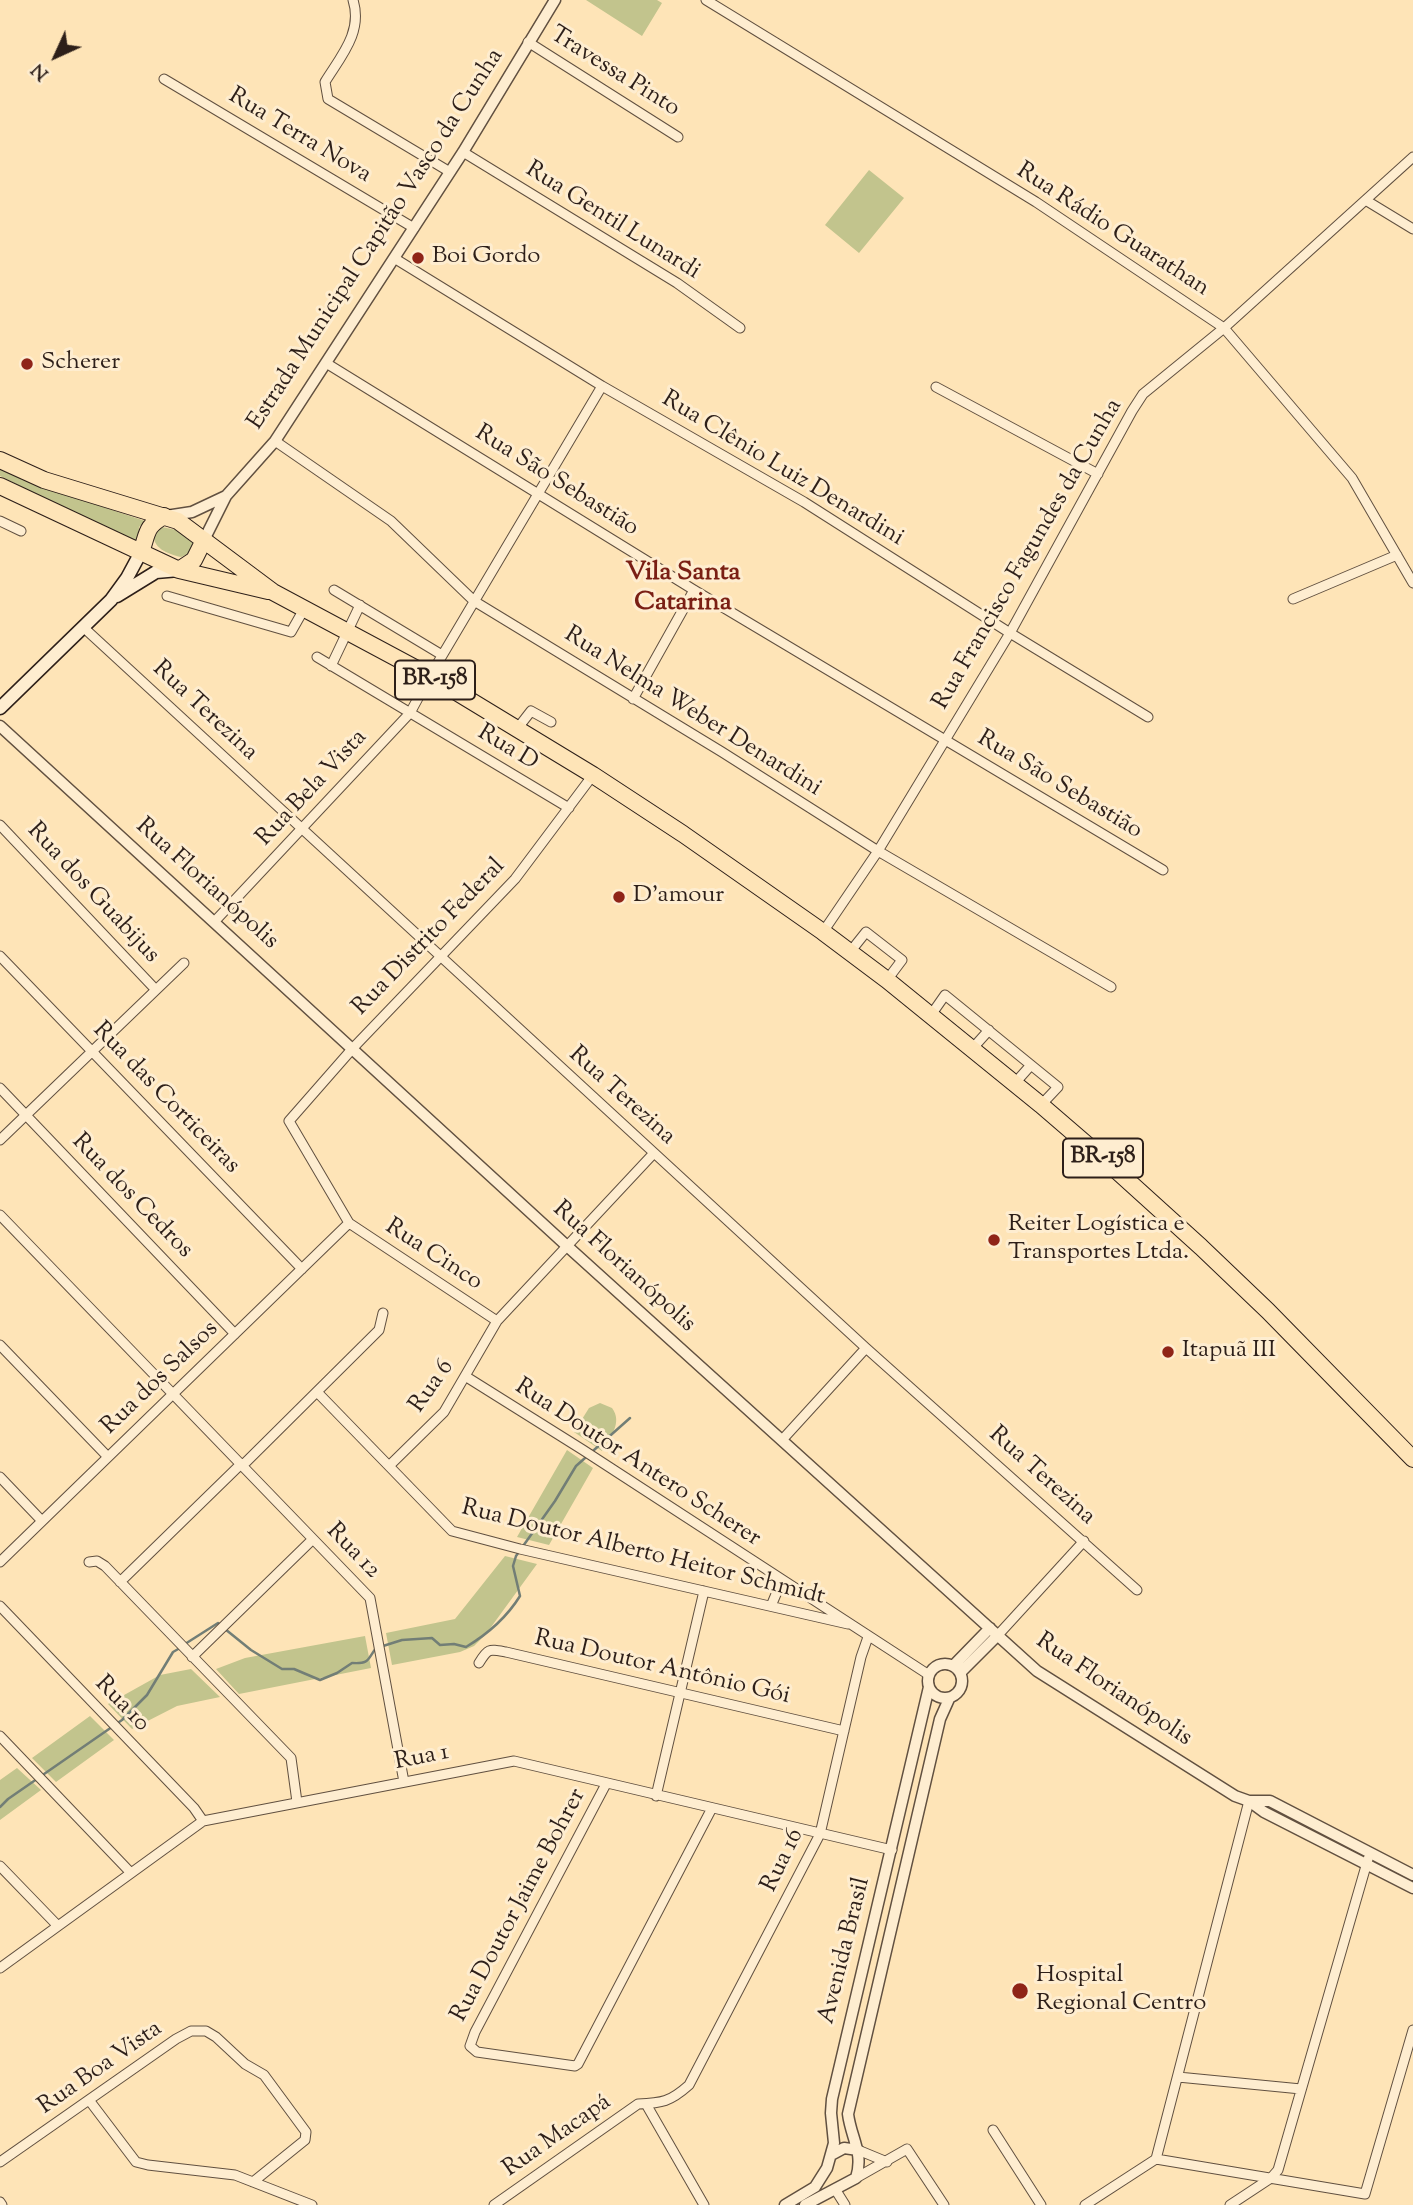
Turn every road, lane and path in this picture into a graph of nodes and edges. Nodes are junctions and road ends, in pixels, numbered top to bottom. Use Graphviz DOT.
graph roads {
  1 [pos="353,0"];
  2 [pos="555,0"];
  3 [pos="706,0"];
  4 [pos="528,42"];
  5 [pos="164,79"];
  6 [pos="678,137"];
  7 [pos="463,152"];
  8 [pos="1413,157"];
  9 [pos="450,172"];
  10 [pos="1367,201"];
  11 [pos="414,228"];
  12 [pos="1413,229"];
  13 [pos="394,257"];
  14 [pos="740,328"];
  15 [pos="1224,328"];
  16 [pos="326,363"];
  17 [pos="602,386"];
  18 [pos="936,387"];
  19 [pos="275,441"];
  20 [pos="0,460"];
  21 [pos="1098,474"];
  22 [pos="0,486"];
  23 [pos="538,493"];
  24 [pos="226,496"];
  25 [pos="164,516"];
  26 [pos="0,521"];
  27 [pos="20,531"];
  28 [pos="204,540"];
  29 [pos="141,552"];
  30 [pos="1398,555"];
  31 [pos="178,570"];
  32 [pos="1413,583"];
  33 [pos="334,590"];
  34 [pos="694,590"];
  35 [pos="273,592"];
  36 [pos="167,596"];
  37 [pos="1293,599"];
  38 [pos="111,600"];
  39 [pos="474,601"];
  40 [pos="360,605"];
  41 [pos="304,609"];
  42 [pos="83,627"];
  43 [pos="347,632"];
  44 [pos="1010,633"];
  45 [pos="442,655"];
  46 [pos="317,657"];
  47 [pos="331,666"];
  48 [pos="430,676"];
  49 [pos="633,699"];
  50 [pos="0,708"];
  51 [pos="410,713"];
  52 [pos="1149,717"];
  53 [pos="551,722"];
  54 [pos="0,726"];
  55 [pos="517,729"];
  56 [pos="945,741"];
  57 [pos="593,775"];
  58 [pos="569,808"];
  59 [pos="0,825"];
  60 [pos="302,829"];
  61 [pos="878,851"];
  62 [pos="1163,870"];
  63 [pos="215,921"];
  64 [pos="822,932"];
  65 [pos="850,952"];
  66 [pos="0,956"];
  67 [pos="440,957"];
  68 [pos="184,963"];
  69 [pos="887,980"];
  70 [pos="1111,987"];
  71 [pos="156,990"];
  72 [pos="931,1015"];
  73 [pos="989,1031"];
  74 [pos="353,1048"];
  75 [pos="972,1049"];
  76 [pos="92,1052"];
  77 [pos="1031,1065"];
  78 [pos="1015,1083"];
  79 [pos="0,1088"];
  80 [pos="1041,1105"];
  81 [pos="26,1115"];
  82 [pos="0,1140"];
  83 [pos="654,1153"];
  84 [pos="0,1215"];
  85 [pos="349,1223"];
  86 [pos="567,1246"];
  87 [pos="302,1269"];
  88 [pos="383,1313"];
  89 [pos="497,1321"];
  90 [pos="235,1334"];
  91 [pos="0,1345"];
  92 [pos="866,1348"];
  93 [pos="465,1376"];
  94 [pos="318,1393"];
  95 [pos="173,1395"];
  96 [pos="782,1440"];
  97 [pos="108,1457"];
  98 [pos="1413,1459"];
  99 [pos="242,1465"];
  100 [pos="389,1466"];
  101 [pos="0,1477"];
  102 [pos="42,1521"];
  103 [pos="313,1539"];
  104 [pos="1084,1541"];
  105 [pos="0,1562"];
  106 [pos="89,1562"];
  107 [pos="782,1580"];
  108 [pos="120,1582"];
  109 [pos="1137,1590"];
  110 [pos="704,1591"];
  111 [pos="0,1606"];
  112 [pos="771,1606"];
  113 [pos="848,1624"];
  114 [pos="994,1631"];
  115 [pos="868,1637"];
  116 [pos="192,1657"];
  117 [pos="479,1663"];
  118 [pos="956,1670"];
  119 [pos="929,1681"];
  120 [pos="681,1693"];
  121 [pos="949,1699"];
  122 [pos="844,1731"];
  123 [pos="0,1736"];
  124 [pos="404,1782"];
  125 [pos="606,1784"];
  126 [pos="656,1796"];
  127 [pos="1249,1801"];
  128 [pos="297,1802"];
  129 [pos="712,1808"];
  130 [pos="203,1821"];
  131 [pos="820,1834"];
  132 [pos="892,1850"];
  133 [pos="1368,1858"];
  134 [pos="0,1866"];
  135 [pos="131,1873"];
  136 [pos="1413,1875"];
  137 [pos="1413,1888"];
  138 [pos="878,1907"];
  139 [pos="895,1911"];
  140 [pos="58,1926"];
  141 [pos="0,1968"];
  142 [pos="1413,2030"];
  143 [pos="1178,2077"];
  144 [pos="689,2085"];
  145 [pos="1301,2089"];
  146 [pos="89,2100"];
  147 [pos="646,2104"];
  148 [pos="993,2130"];
  149 [pos="858,2150"];
  150 [pos="831,2155"];
  151 [pos="1156,2159"];
  152 [pos="0,2162"];
  153 [pos="887,2162"];
  154 [pos="827,2168"];
  155 [pos="856,2178"];
  156 [pos="1271,2178"];
  157 [pos="253,2182"];
  158 [pos="835,2189"];
  159 [pos="311,2205"];
  160 [pos="494,2205"];
  161 [pos="704,2205"];
  162 [pos="785,2205"];
  163 [pos="805,2205"];
  164 [pos="845,2205"];
  165 [pos="944,2205"];
  166 [pos="1041,2205"];
  167 [pos="1085,2205"];
  168 [pos="1230,2205"];
  1 -- 9 [label="street"];
  2 -- 4 [label="street, Estrada Municipal Capitão Vasco da Cunha"];
  3 -- 15 [label="street, Rua Rádio Guarathan"];
  4 -- 6 [label="street, Travessa Pinto"];
  4 -- 7 [label="street, Estrada Municipal Capitão Vasco da Cunha"];
  5 -- 11 [label="street, Rua Terra Nova"];
  7 -- 9 [label="street, Estrada Municipal Capitão Vasco da Cunha"];
  7 -- 14 [label="street, Rua Gentil Lunardi"];
  8 -- 10 [label="street, Rua Francisco Fagundes da Cunha"];
  9 -- 11 [label="street, Estrada Municipal Capitão Vasco da Cunha"];
  10 -- 12 [label="street"];
  10 -- 15 [label="street, Rua Francisco Fagundes da Cunha"];
  11 -- 13 [label="street, Estrada Municipal Capitão Vasco da Cunha"];
  13 -- 16 [label="street, Estrada Municipal Capitão Vasco da Cunha"];
  13 -- 17 [label="street, Rua Clênio Luiz Denardini"];
  15 -- 21 [label="street, Rua Francisco Fagundes da Cunha"];
  15 -- 30 [label="street, Rua Rádio Guarathan"];
  16 -- 19 [label="street, Estrada Municipal Capitão Vasco da Cunha"];
  16 -- 23 [label="street, Rua São Sebastião"];
  17 -- 23 [label="street, Rua Bela Vista"];
  17 -- 44 [label="street, Rua Clênio Luiz Denardini"];
  18 -- 21 [label="street"];
  19 -- 24 [label="street, Estrada Municipal Capitão Vasco da Cunha"];
  19 -- 39 [label="street, Rua Nelma Weber Denardini"];
  20 -- 25 [label="highway, BR-158"];
  21 -- 44 [label="street, Rua Francisco Fagundes da Cunha"];
  22 -- 29 [label="highway, BR-158"];
  23 -- 34 [label="street, Rua São Sebastião"];
  23 -- 39 [label="street, Rua Bela Vista"];
  24 -- 25 [label="street, Estrada Municipal Capitão Vasco da Cunha"];
  24 -- 28 [label="street, Estrada Municipal Capitão Vasco da Cunha"];
  25 -- 28 [label="highway, BR-158"];
  25 -- 29 [label="highway"];
  26 -- 27 [label="street"];
  28 -- 31 [label="highway"];
  28 -- 35 [label="highway, BR-158"];
  29 -- 31 [label="highway, BR-158"];
  29 -- 38 [label="main road"];
  30 -- 32 [label="street, Rua Rádio Guarathan"];
  30 -- 37 [label="street"];
  31 -- 35 [label="highway, BR-158"];
  31 -- 38 [label="main road"];
  33 -- 40 [label="street"];
  34 -- 49 [label="street"];
  34 -- 56 [label="street, Rua São Sebastião"];
  35 -- 41 [label="highway, BR-158"];
  36 -- 41 [label="street"];
  38 -- 42 [label="main road"];
  39 -- 45 [label="street, Rua Bela Vista"];
  39 -- 49 [label="street, Rua Nelma Weber Denardini"];
  40 -- 43 [label="street"];
  40 -- 45 [label="street"];
  41 -- 43 [label="highway, BR-158"];
  42 -- 50 [label="main road"];
  42 -- 60 [label="street, Rua Terezina"];
  43 -- 47 [label="street"];
  43 -- 48 [label="highway, BR-158"];
  44 -- 52 [label="street, Rua Clênio Luiz Denardini"];
  44 -- 56 [label="street, Rua Francisco Fagundes da Cunha"];
  45 -- 48 [label="street, Rua Bela Vista"];
  46 -- 47 [label="street, Rua D"];
  47 -- 51 [label="street, Rua D"];
  48 -- 51 [label="street, Rua Bela Vista"];
  48 -- 55 [label="highway, BR-158"];
  49 -- 61 [label="street, Rua Nelma Weber Denardini"];
  51 -- 58 [label="street, Rua D"];
  51 -- 60 [label="street, Rua Bela Vista"];
  53 -- 55 [label="street"];
  54 -- 63 [label="street, Rua Florianópolis"];
  55 -- 57 [label="highway, BR-158"];
  56 -- 61 [label="street, Rua Francisco Fagundes da Cunha"];
  56 -- 62 [label="street, Rua São Sebastião"];
  57 -- 58 [label="street, Rua Distrito Federal"];
  57 -- 64 [label="highway, BR-158"];
  58 -- 67 [label="street, Rua Distrito Federal"];
  59 -- 71 [label="street, Rua dos Guabijus"];
  60 -- 63 [label="street, Rua Bela Vista"];
  60 -- 67 [label="street, Rua Terezina"];
  61 -- 64 [label="street, Rua Francisco Fagundes da Cunha"];
  61 -- 70 [label="street, Rua Nelma Weber Denardini"];
  63 -- 74 [label="street, Rua Florianópolis"];
  64 -- 65 [label="highway, BR-158"];
  65 -- 69 [label="highway, BR-158"];
  65 -- 69 [label="street"];
  66 -- 76 [label="street, Rua das Corticeiras"];
  67 -- 74 [label="street, Rua Distrito Federal"];
  67 -- 83 [label="street, Rua Terezina"];
  68 -- 71 [label="street"];
  69 -- 72 [label="highway, BR-158"];
  71 -- 76 [label="street"];
  72 -- 73 [label="street"];
  72 -- 75 [label="highway, BR-158"];
  73 -- 75 [label="street"];
  73 -- 77 [label="street"];
  74 -- 85 [label="street, Rua Distrito Federal"];
  74 -- 86 [label="street, Rua Florianópolis"];
  75 -- 78 [label="highway, BR-158"];
  76 -- 81 [label="street"];
  76 -- 87 [label="street, Rua das Corticeiras"];
  77 -- 78 [label="street"];
  77 -- 80 [label="street"];
  78 -- 80 [label="highway, BR-158"];
  79 -- 81 [label="street, Rua dos Cedros"];
  80 -- 98 [label="highway, BR-158"];
  81 -- 82 [label="street"];
  81 -- 90 [label="street, Rua dos Cedros"];
  83 -- 86 [label="street, Rua 6"];
  83 -- 92 [label="street, Rua Terezina"];
  84 -- 95 [label="street, Rua 12"];
  85 -- 87 [label="street, Rua dos Salsos"];
  85 -- 89 [label="street, Rua Cinco"];
  86 -- 89 [label="street, Rua 6"];
  86 -- 96 [label="street, Rua Florianópolis"];
  87 -- 90 [label="street, Rua dos Salsos"];
  88 -- 94 [label="street"];
  89 -- 93 [label="street, Rua 6"];
  90 -- 95 [label="street, Rua dos Salsos"];
  91 -- 97 [label="street"];
  92 -- 96 [label="street"];
  92 -- 104 [label="street, Rua Terezina"];
  93 -- 100 [label="street, Rua 6"];
  93 -- 107 [label="street, Rua Doutor Antero Scherer"];
  94 -- 99 [label="street"];
  94 -- 100 [label="street, Rua Doutor Alberto Heitor Schmidt"];
  95 -- 97 [label="street, Rua dos Salsos"];
  95 -- 99 [label="street, Rua 12"];
  96 -- 114 [label="street, Rua Florianópolis"];
  97 -- 102 [label="street, Rua dos Salsos"];
  99 -- 103 [label="street, Rua 12"];
  99 -- 108 [label="street"];
  100 -- 110 [label="street, Rua Doutor Alberto Heitor Schmidt"];
  101 -- 102 [label="street"];
  102 -- 105 [label="street, Rua dos Salsos"];
  103 -- 116 [label="street"];
  103 -- 124 [label="street, Rua 12"];
  104 -- 109 [label="street, Rua Terezina"];
  104 -- 114 [label="street"];
  106 -- 108 [label="street"];
  107 -- 112 [label="street"];
  107 -- 113 [label="street, Rua Doutor Antero Scherer"];
  108 -- 116 [label="street"];
  110 -- 112 [label="street, Rua Doutor Alberto Heitor Schmidt"];
  110 -- 120 [label="street"];
  111 -- 130 [label="street, Rua 10"];
  112 -- 113 [label="street, Rua Doutor Alberto Heitor Schmidt"];
  113 -- 115 [label="street, Rua Doutor Antero Scherer"];
  114 -- 118 [label="street, Avenida Brasil"];
  114 -- 127 [label="street, Rua Florianópolis"];
  115 -- 119 [label="street, Rua Doutor Antero Scherer"];
  115 -- 122 [label="street, Rua 16"];
  116 -- 128 [label="street"];
  117 -- 120 [label="street, Rua Doutor Antônio Gói"];
  118 -- 119 [label="street, Avenida Brasil"];
  118 -- 121 [label="street, Avenida Brasil"];
  119 -- 121 [label="street"];
  119 -- 132 [label="street, Avenida Brasil"];
  120 -- 122 [label="street, Rua Doutor Antônio Gói"];
  120 -- 126 [label="street"];
  121 -- 139 [label="street, Avenida Brasil"];
  122 -- 131 [label="street, Rua 16"];
  123 -- 135 [label="street"];
  124 -- 125 [label="street, Rua 1"];
  124 -- 128 [label="street, Rua 1"];
  125 -- 126 [label="street, Rua 1"];
  125 -- 129 [label="street, Rua Doutor Jaime Bohrer"];
  126 -- 129 [label="street, Rua 1"];
  127 -- 133 [label="street, Rua Florianópolis"];
  127 -- 143 [label="street"];
  128 -- 130 [label="street, Rua 1"];
  129 -- 131 [label="street, Rua 1"];
  130 -- 135 [label="street, Rua 1"];
  131 -- 132 [label="street, Rua 1"];
  131 -- 144 [label="street, Rua 16"];
  132 -- 138 [label="street, Avenida Brasil"];
  133 -- 136 [label="street, Rua Florianópolis"];
  133 -- 137 [label="street, Rua Florianópolis"];
  133 -- 145 [label="street"];
  134 -- 140 [label="street"];
  135 -- 140 [label="street, Rua 1"];
  138 -- 139 [label="street"];
  138 -- 150 [label="street, Avenida Brasil"];
  139 -- 149 [label="street, Avenida Brasil"];
  140 -- 141 [label="street, Rua 1"];
  142 -- 156 [label="street"];
  143 -- 145 [label="street"];
  143 -- 151 [label="street"];
  144 -- 147 [label="street, Rua Macapá"];
  145 -- 156 [label="street"];
  146 -- 152 [label="street, Rua Boa Vista"];
  146 -- 157 [label="street"];
  146 -- 157 [label="street, Rua Boa Vista"];
  147 -- 160 [label="street, Rua Macapá"];
  147 -- 161 [label="street"];
  148 -- 166 [label="street"];
  149 -- 150 [label="street"];
  149 -- 153 [label="street"];
  149 -- 155 [label="street, Avenida Brasil"];
  150 -- 154 [label="street, Avenida Brasil"];
  151 -- 156 [label="street"];
  151 -- 167 [label="street"];
  153 -- 155 [label="street"];
  153 -- 165 [label="street"];
  154 -- 158 [label="street"];
  154 -- 162 [label="street, Avenida Brasil"];
  155 -- 158 [label="street"];
  156 -- 168 [label="street"];
  157 -- 159 [label="street"];
  158 -- 163 [label="street"];
  158 -- 164 [label="street"];
}
